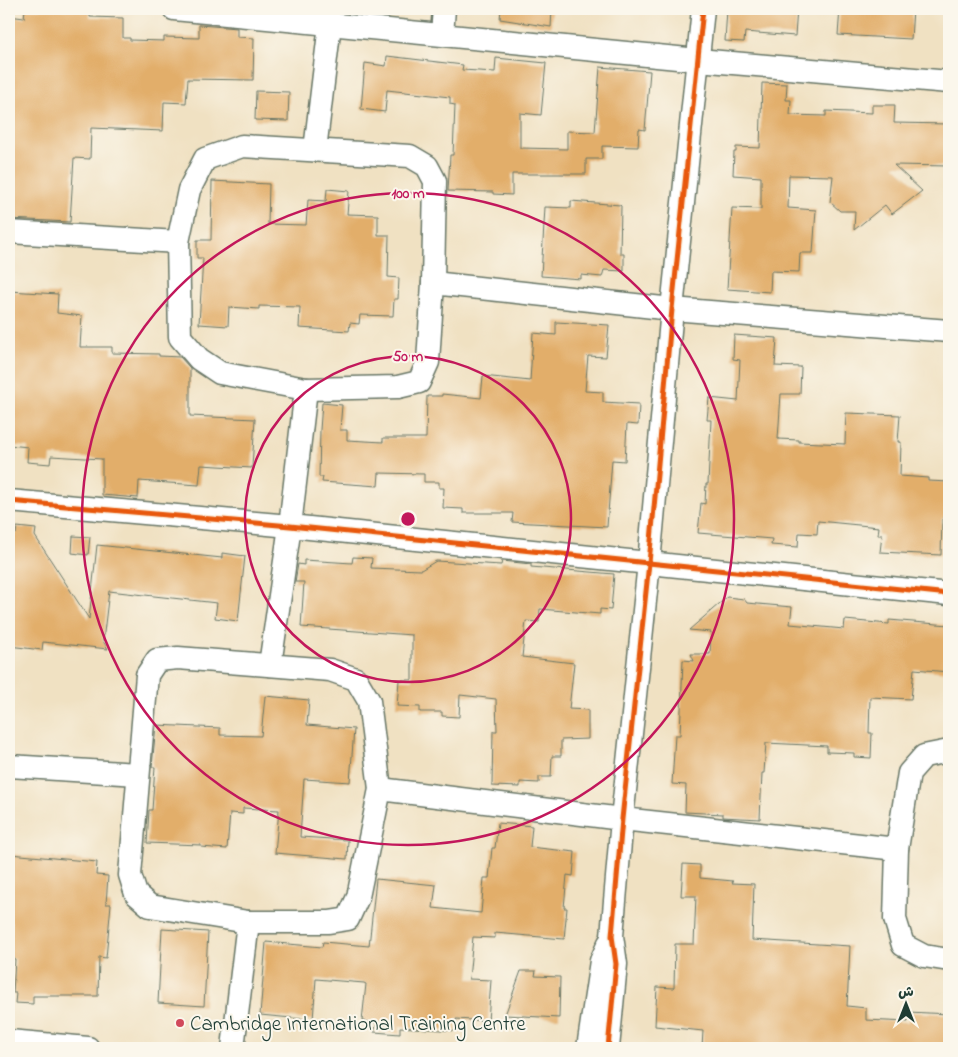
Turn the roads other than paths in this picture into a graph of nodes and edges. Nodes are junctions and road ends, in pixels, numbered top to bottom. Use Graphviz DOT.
graph roads {
  1 [pos="174,9"];
  2 [pos="444,9"];
  3 [pos="703,9"];
  4 [pos="211,10"];
  5 [pos="330,24"];
  6 [pos="442,34"];
  7 [pos="698,60"];
  8 [pos="949,82"];
  9 [pos="315,150"];
  10 [pos="9,232"];
  11 [pos="178,242"];
  12 [pos="433,283"];
  13 [pos="672,309"];
  14 [pos="949,331"];
  15 [pos="306,389"];
  16 [pos="9,500"];
  17 [pos="290,526"];
  18 [pos="649,563"];
  19 [pos="949,594"];
  20 [pos="270,665"];
  21 [pos="949,751"];
  22 [pos="9,766"];
  23 [pos="138,774"];
  24 [pos="380,789"];
  25 [pos="622,820"];
  26 [pos="897,849"];
  27 [pos="248,922"];
  28 [pos="949,960"];
  29 [pos="9,1041"];
  30 [pos="593,1047"];
  31 [pos="88,1048"];
  32 [pos="233,1048"];
  1 -- 4 [label="street"];
  2 -- 6 [label="street"];
  3 -- 7 [label="street"];
  4 -- 5 [label="street"];
  5 -- 6 [label="street"];
  5 -- 9 [label="street"];
  6 -- 7 [label="street"];
  7 -- 8 [label="street"];
  7 -- 13 [label="street"];
  9 -- 11 [label="street"];
  9 -- 12 [label="street"];
  10 -- 11 [label="street"];
  11 -- 15 [label="street"];
  12 -- 13 [label="street"];
  12 -- 15 [label="street"];
  13 -- 14 [label="street"];
  13 -- 18 [label="street"];
  15 -- 17 [label="street"];
  16 -- 17 [label="street"];
  17 -- 18 [label="street"];
  17 -- 20 [label="street"];
  18 -- 19 [label="street"];
  18 -- 25 [label="street"];
  20 -- 23 [label="street"];
  20 -- 24 [label="street"];
  21 -- 26 [label="street"];
  22 -- 23 [label="street"];
  23 -- 27 [label="street"];
  24 -- 25 [label="street"];
  24 -- 27 [label="street"];
  25 -- 26 [label="street"];
  25 -- 30 [label="street"];
  26 -- 28 [label="street"];
  27 -- 32 [label="street"];
  29 -- 31 [label="street"];
}
